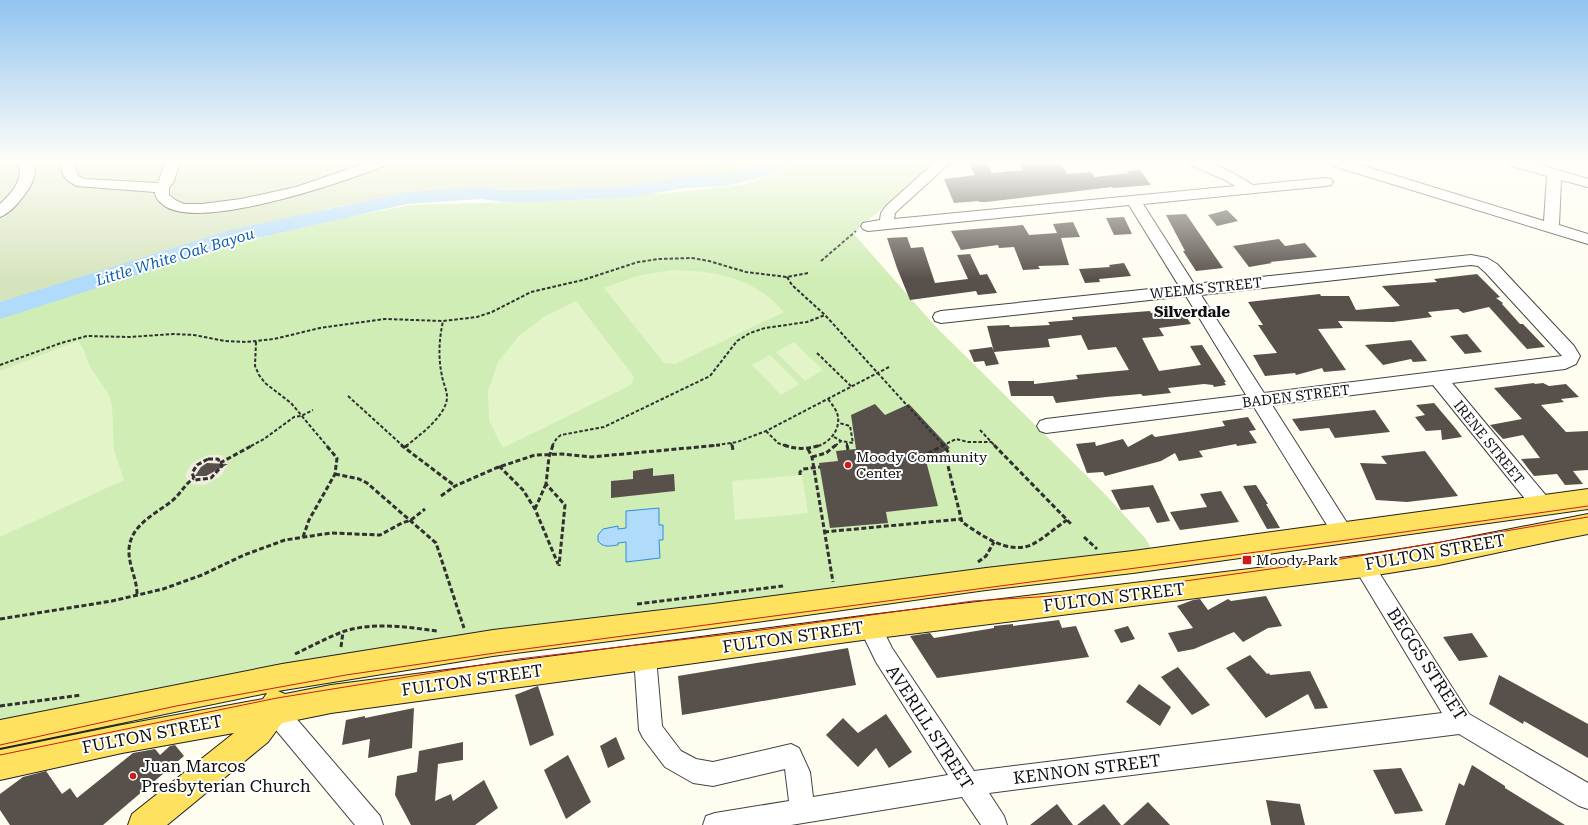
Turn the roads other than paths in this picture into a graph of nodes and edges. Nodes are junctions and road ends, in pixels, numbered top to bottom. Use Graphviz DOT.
graph roads {
  1 [pos="1134,201"];
  2 [pos="11,202"];
  3 [pos="168,202"];
  4 [pos="252,202"];
  5 [pos="899,202"];
  6 [pos="1129,202"];
  7 [pos="1466,202"];
  8 [pos="1552,202"];
  9 [pos="0,212"];
  10 [pos="888,224"];
  11 [pos="868,226"];
  12 [pos="1551,227"];
  13 [pos="1588,239"];
  14 [pos="1471,260"];
  15 [pos="1189,289"];
  16 [pos="941,317"];
  17 [pos="1438,379"];
  18 [pos="1258,400"];
  19 [pos="1046,426"];
  20 [pos="1588,499"];
  21 [pos="1541,504"];
  22 [pos="1588,524"];
  23 [pos="1342,532"];
  24 [pos="1364,566"];
  25 [pos="870,626"];
  26 [pos="645,657"];
  27 [pos="282,677"];
  28 [pos="274,710"];
  29 [pos="1461,722"];
  30 [pos="0,734"];
  31 [pos="0,765"];
  32 [pos="967,784"];
  33 [pos="1588,797"];
  34 [pos="803,811"];
  35 [pos="143,825"];
  36 [pos="371,825"];
  37 [pos="715,825"];
  38 [pos="995,825"];
  1 -- 15 [label="street"];
  2 -- 9 [label="street"];
  3 -- 4 [label="street"];
  5 -- 10 [label="street"];
  6 -- 10 [label="street"];
  7 -- 12 [label="street"];
  8 -- 12 [label="street"];
  10 -- 11 [label="street"];
  12 -- 13 [label="street"];
  14 -- 15 [label="street, WEEMS STREET"];
  14 -- 17 [label="street, BADEN STREET"];
  15 -- 16 [label="street, WEEMS STREET"];
  15 -- 18 [label="street"];
  17 -- 18 [label="street, BADEN STREET"];
  17 -- 21 [label="street, IRENE STREET"];
  18 -- 19 [label="street, BADEN STREET"];
  18 -- 23 [label="street"];
  20 -- 21 [label="main road, FULTON STREET"];
  21 -- 23 [label="main road, FULTON STREET"];
  22 -- 24 [label="main road, FULTON STREET"];
  23 -- 27 [label="main road, FULTON STREET"];
  24 -- 25 [label="main road, FULTON STREET"];
  24 -- 29 [label="street, BEGGS STREET"];
  25 -- 26 [label="main road, FULTON STREET"];
  25 -- 32 [label="street, AVERILL STREET"];
  26 -- 28 [label="main road, FULTON STREET"];
  26 -- 34 [label="street"];
  27 -- 28 [label="main road"];
  27 -- 30 [label="main road, FULTON STREET"];
  28 -- 31 [label="main road, FULTON STREET"];
  28 -- 35 [label="main road"];
  28 -- 36 [label="street"];
  29 -- 32 [label="street, KENNON STREET"];
  29 -- 33 [label="street, BEGGS STREET"];
  32 -- 34 [label="street, KENNON STREET"];
  32 -- 38 [label="street, AVERILL STREET"];
  34 -- 37 [label="street, KENNON STREET"];
}
